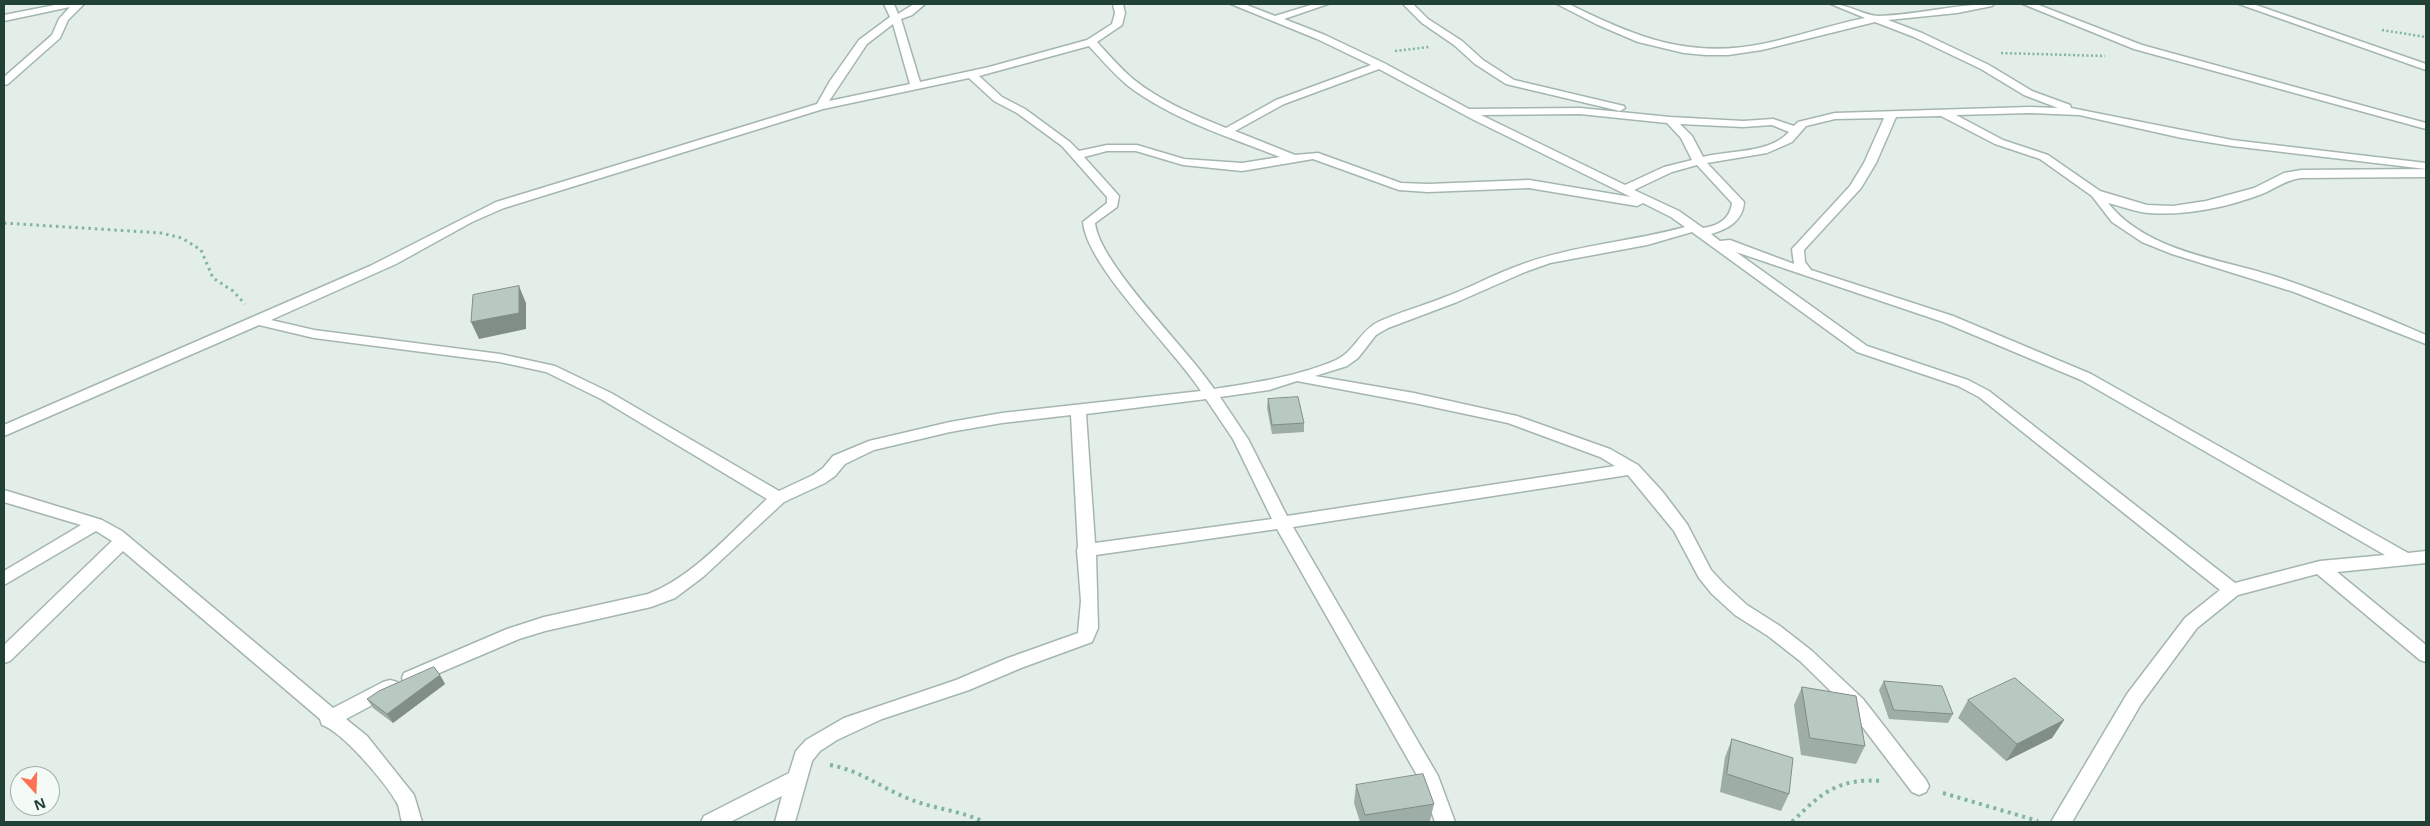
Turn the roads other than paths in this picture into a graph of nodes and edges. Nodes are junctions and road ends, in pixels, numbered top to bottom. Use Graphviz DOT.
graph roads {
  1 [pos="73,4"];
  2 [pos="80,4"];
  3 [pos="889,4"];
  4 [pos="920,4"];
  5 [pos="1118,4"];
  6 [pos="1236,4"];
  7 [pos="1323,4"];
  8 [pos="1408,4"];
  9 [pos="1562,4"];
  10 [pos="1836,4"];
  11 [pos="1989,4"];
  12 [pos="2028,4"];
  13 [pos="2244,4"];
  14 [pos="4,18"];
  15 [pos="895,18"];
  16 [pos="1275,19"];
  17 [pos="1878,19"];
  18 [pos="1090,42"];
  19 [pos="1380,65"];
  20 [pos="2426,67"];
  21 [pos="972,75"];
  22 [pos="4,82"];
  23 [pos="916,85"];
  24 [pos="822,106"];
  25 [pos="1467,112"];
  26 [pos="2079,112"];
  27 [pos="1943,113"];
  28 [pos="1891,115"];
  29 [pos="1666,120"];
  30 [pos="2426,126"];
  31 [pos="1794,130"];
  32 [pos="1228,131"];
  33 [pos="1076,155"];
  34 [pos="1293,158"];
  35 [pos="1699,161"];
  36 [pos="2426,166"];
  37 [pos="2426,173"];
  38 [pos="1626,190"];
  39 [pos="2096,194"];
  40 [pos="1661,207"];
  41 [pos="1702,233"];
  42 [pos="1807,273"];
  43 [pos="256,320"];
  44 [pos="2426,340"];
  45 [pos="1297,377"];
  46 [pos="1210,394"];
  47 [pos="1078,409"];
  48 [pos="4,431"];
  49 [pos="1632,468"];
  50 [pos="4,496"];
  51 [pos="778,498"];
  52 [pos="1282,523"];
  53 [pos="96,524"];
  54 [pos="124,541"];
  55 [pos="1085,550"];
  56 [pos="2426,557"];
  57 [pos="2408,560"];
  58 [pos="2320,567"];
  59 [pos="4,578"];
  60 [pos="2232,590"];
  61 [pos="2426,655"];
  62 [pos="4,656"];
  63 [pos="330,719"];
  64 [pos="796,779"];
  65 [pos="1919,786"];
  66 [pos="412,822"];
  67 [pos="712,822"];
  68 [pos="785,822"];
  69 [pos="1445,822"];
  70 [pos="2061,822"];
  1 -- 14 [label="street"];
  2 -- 22 [label="street"];
  3 -- 15 [label="street"];
  4 -- 15 [label="street"];
  5 -- 18 [label="street"];
  6 -- 16 [label="street"];
  7 -- 16 [label="street"];
  8 -- 29 [label="street"];
  9 -- 17 [label="street"];
  10 -- 17 [label="street"];
  11 -- 17 [label="street"];
  12 -- 30 [label="street"];
  13 -- 20 [label="street"];
  15 -- 23 [label="street"];
  15 -- 24 [label="street"];
  16 -- 19 [label="street"];
  17 -- 26 [label="street"];
  18 -- 21 [label="street"];
  18 -- 32 [label="street"];
  19 -- 25 [label="street"];
  19 -- 32 [label="street"];
  21 -- 23 [label="street"];
  21 -- 33 [label="street"];
  23 -- 24 [label="street"];
  24 -- 43 [label="street"];
  25 -- 29 [label="street"];
  25 -- 38 [label="street"];
  26 -- 27 [label="street"];
  26 -- 36 [label="street"];
  27 -- 28 [label="street"];
  27 -- 39 [label="street"];
  28 -- 31 [label="street"];
  28 -- 42 [label="street"];
  29 -- 31 [label="street"];
  29 -- 35 [label="street"];
  31 -- 35 [label="street"];
  32 -- 34 [label="street"];
  33 -- 34 [label="street"];
  33 -- 46 [label="street"];
  34 -- 40 [label="street"];
  35 -- 38 [label="street"];
  35 -- 41 [label="street"];
  37 -- 39 [label="street"];
  38 -- 40 [label="street"];
  39 -- 44 [label="street"];
  40 -- 41 [label="street"];
  41 -- 42 [label="street"];
  41 -- 45 [label="street"];
  41 -- 60 [label="street"];
  42 -- 57 [label="street"];
  43 -- 48 [label="street"];
  43 -- 51 [label="street"];
  45 -- 46 [label="street"];
  45 -- 49 [label="street"];
  46 -- 47 [label="street"];
  46 -- 52 [label="street"];
  47 -- 51 [label="street"];
  47 -- 55 [label="street"];
  49 -- 52 [label="street"];
  49 -- 65 [label="street"];
  50 -- 53 [label="street"];
  51 -- 63 [label="street"];
  52 -- 55 [label="street"];
  52 -- 69 [label="street"];
  53 -- 54 [label="street"];
  53 -- 59 [label="street"];
  54 -- 62 [label="street"];
  54 -- 63 [label="street"];
  55 -- 64 [label="street"];
  56 -- 57 [label="street"];
  57 -- 58 [label="street"];
  58 -- 60 [label="street"];
  58 -- 61 [label="street"];
  60 -- 70 [label="street"];
  63 -- 66 [label="street"];
  64 -- 67 [label="street"];
  64 -- 68 [label="street"];
}
